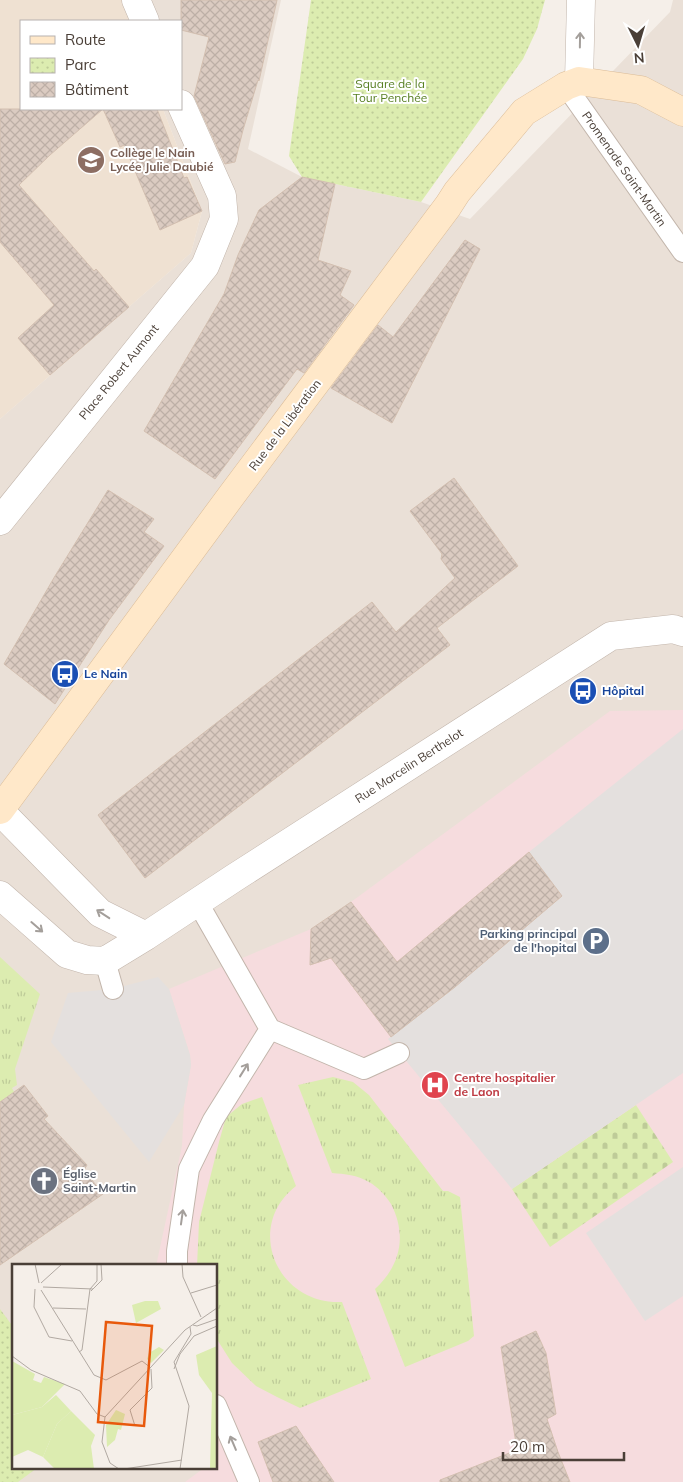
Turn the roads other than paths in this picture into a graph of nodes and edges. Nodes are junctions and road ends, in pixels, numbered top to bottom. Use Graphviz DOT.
graph roads {
  1 [pos="136,0"];
  2 [pos="581,0"];
  3 [pos="145,20"];
  4 [pos="572,84"];
  5 [pos="182,106"];
  6 [pos="683,112"];
  7 [pos="683,252"];
  8 [pos="1,519"];
  9 [pos="683,632"];
  10 [pos="3,799"];
  11 [pos="0,895"];
  12 [pos="198,903"];
  13 [pos="146,936"];
  14 [pos="105,961"];
  15 [pos="113,989"];
  16 [pos="270,1029"];
  17 [pos="399,1053"];
  18 [pos="177,1264"];
  19 [pos="218,1410"];
  20 [pos="249,1482"];
  1 -- 3 [label="street"];
  4 -- 2 [label="street, one-way"];
  4 -- 6 [label="main road"];
  4 -- 7 [label="lane, Promenade Saint-Martin"];
  4 -- 10 [label="main road, Rue de la Libération"];
  5 -- 8 [label="street, Place Robert Aumont"];
  9 -- 12 [label="street, Rue Marcelin Berthelot"];
  13 -- 10 [label="street, one-way"];
  11 -- 14 [label="street, one-way"];
  12 -- 13 [label="street, Rue Marcelin Berthelot"];
  12 -- 16 [label="lane"];
  13 -- 14 [label="street, Rue Marcelin Berthelot"];
  14 -- 15 [label="lane"];
  16 -- 17 [label="lane"];
  18 -- 16 [label="lane, one-way"];
  20 -- 19 [label="lane, one-way"];
}
